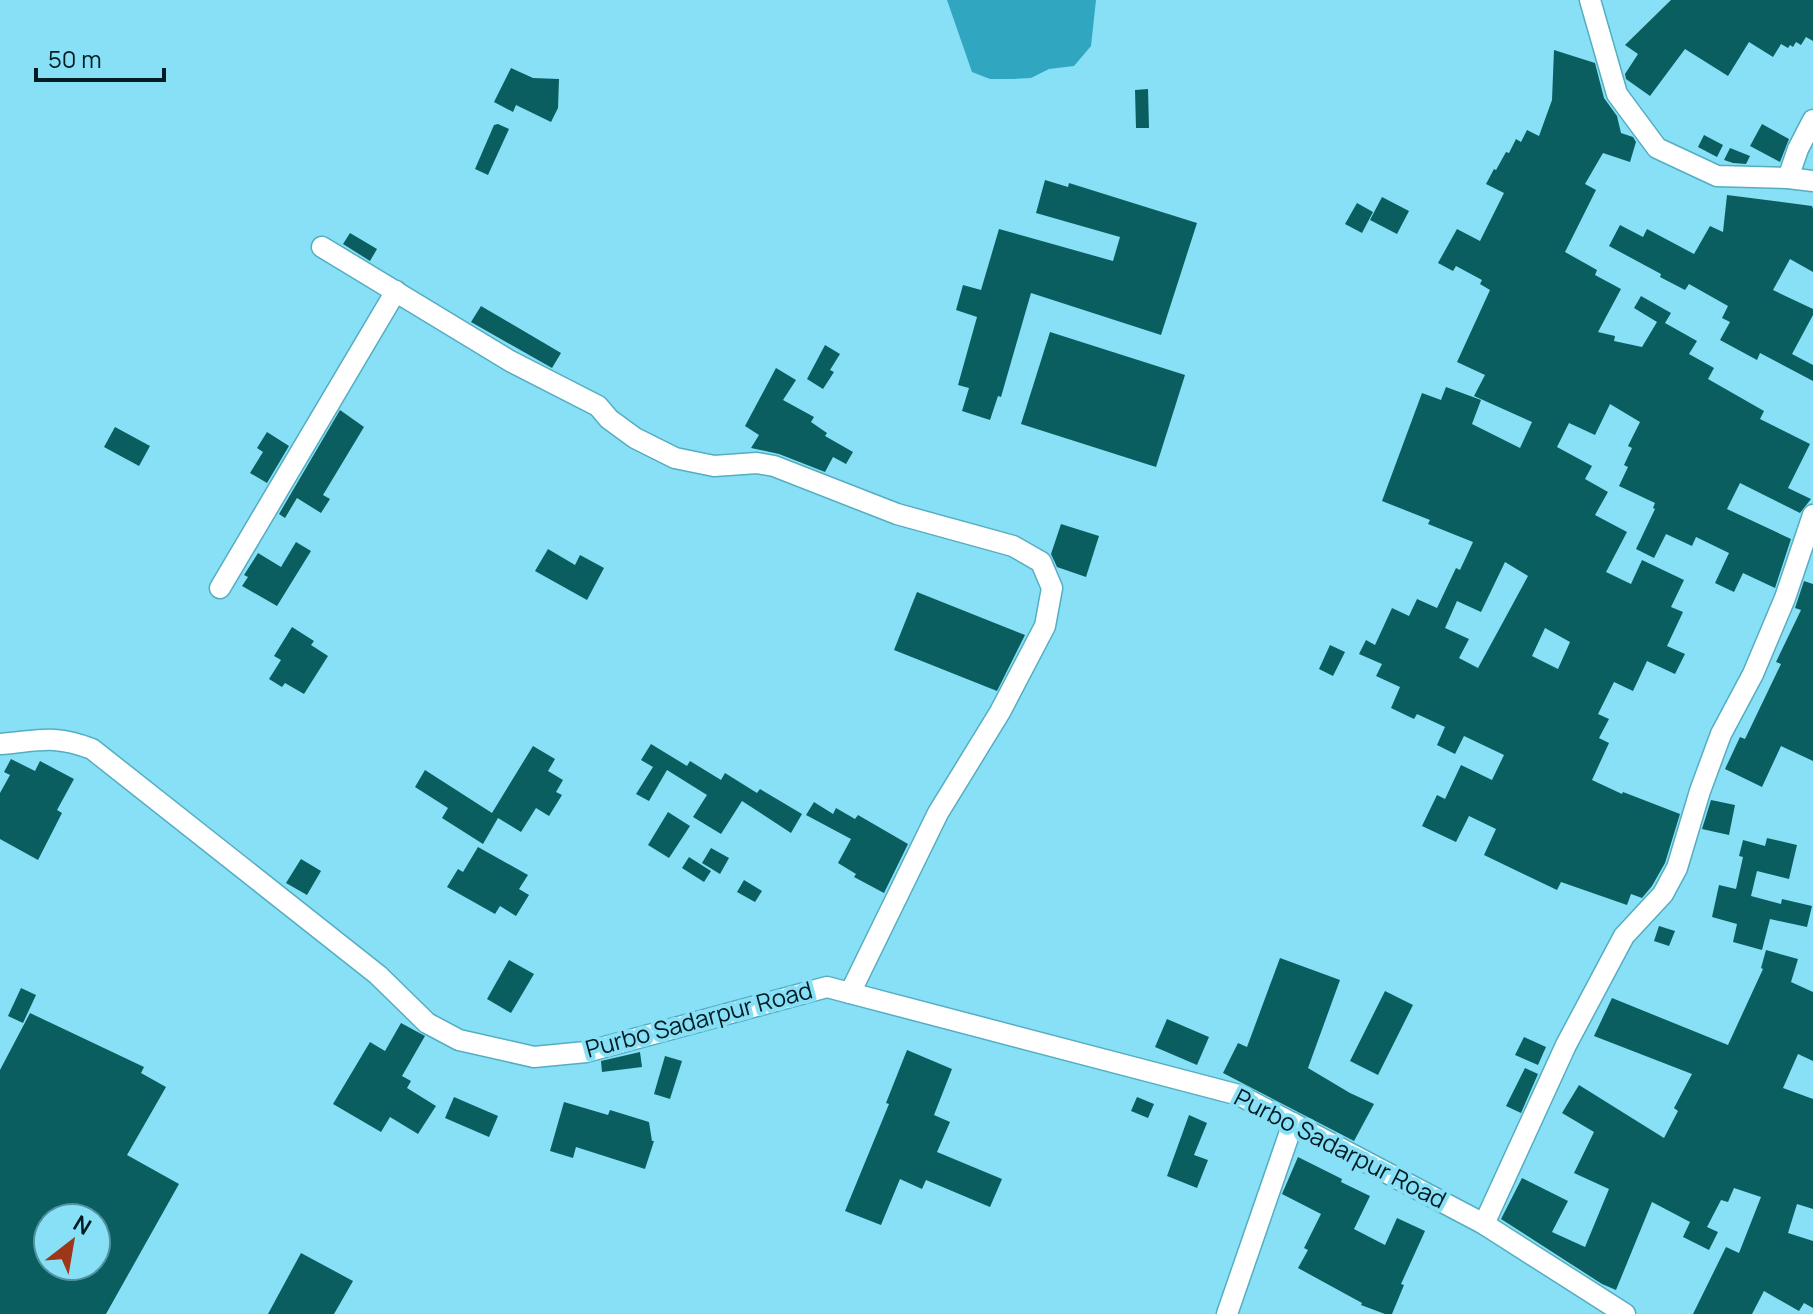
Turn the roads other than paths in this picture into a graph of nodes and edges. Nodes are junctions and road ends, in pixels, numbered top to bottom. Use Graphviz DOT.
graph roads {
  1 [pos="1590,0"];
  2 [pos="1813,120"];
  3 [pos="1788,178"];
  4 [pos="1813,181"];
  5 [pos="322,247"];
  6 [pos="396,291"];
  7 [pos="1813,515"];
  8 [pos="220,588"];
  9 [pos="0,744"];
  10 [pos="850,993"];
  11 [pos="1293,1123"];
  12 [pos="1484,1224"];
  13 [pos="1227,1314"];
  14 [pos="1625,1314"];
  1 -- 3 [label="street"];
  2 -- 3 [label="street"];
  3 -- 4 [label="street"];
  5 -- 6 [label="street"];
  6 -- 8 [label="street"];
  6 -- 10 [label="street"];
  7 -- 12 [label="street"];
  9 -- 10 [label="street, Purbo Sadarpur Road"];
  10 -- 11 [label="street, Purbo Sadarpur Road"];
  11 -- 12 [label="street, Purbo Sadarpur Road"];
  11 -- 13 [label="street"];
  12 -- 14 [label="street, Purbo Sadarpur Road"];
}
